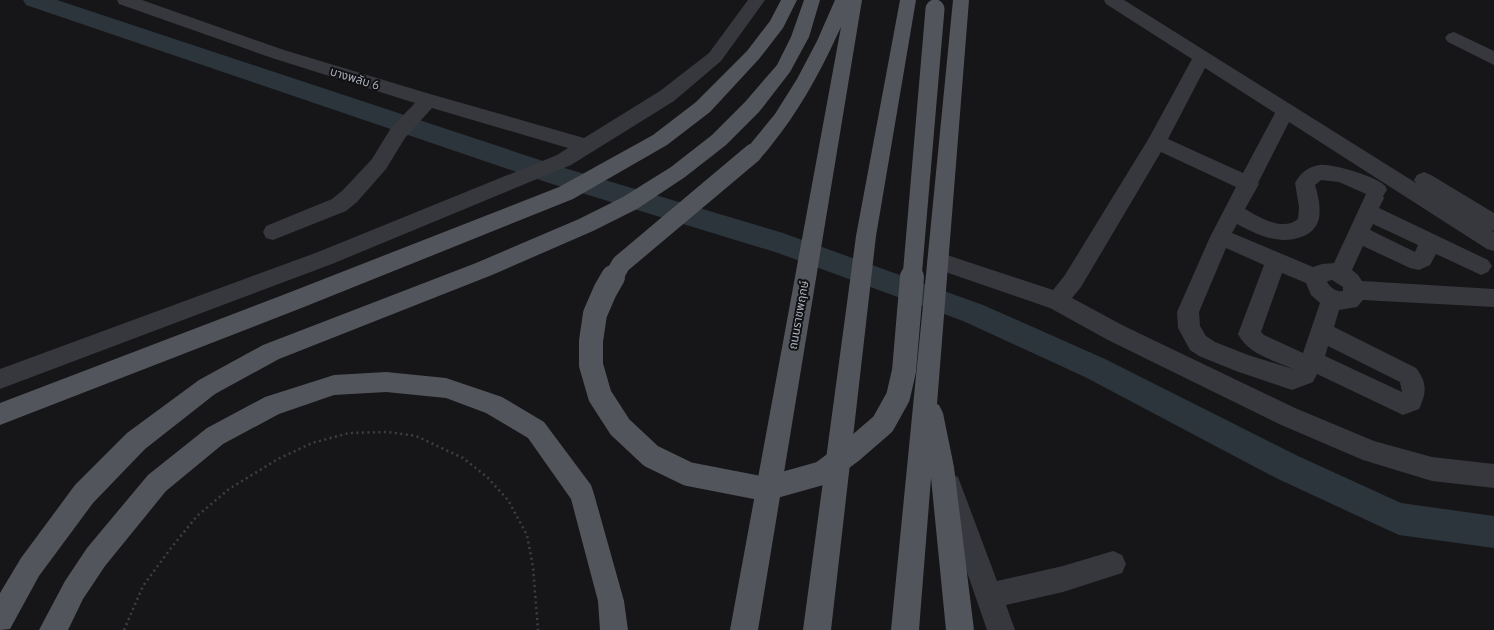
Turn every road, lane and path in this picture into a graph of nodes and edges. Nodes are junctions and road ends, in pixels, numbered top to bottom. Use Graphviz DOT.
graph roads {
  1 [pos="125,0"];
  2 [pos="757,0"];
  3 [pos="789,0"];
  4 [pos="812,0"];
  5 [pos="843,0"];
  6 [pos="854,0"];
  7 [pos="908,0"];
  8 [pos="961,0"];
  9 [pos="1112,0"];
  10 [pos="1134,0"];
  11 [pos="936,4"];
  12 [pos="1454,38"];
  13 [pos="1202,56"];
  14 [pos="1494,58"];
  15 [pos="425,104"];
  16 [pos="1286,110"];
  17 [pos="1157,142"];
  18 [pos="587,146"];
  19 [pos="1381,181"];
  20 [pos="1249,184"];
  21 [pos="1368,212"];
  22 [pos="1234,213"];
  23 [pos="1494,223"];
  24 [pos="273,232"];
  25 [pos="1358,234"];
  26 [pos="1220,237"];
  27 [pos="1430,241"];
  28 [pos="1494,243"];
  29 [pos="1276,260"];
  30 [pos="938,261"];
  31 [pos="1481,266"];
  32 [pos="1340,274"];
  33 [pos="1316,278"];
  34 [pos="1354,290"];
  35 [pos="1494,298"];
  36 [pos="1332,300"];
  37 [pos="1057,301"];
  38 [pos="1322,332"];
  39 [pos="1311,364"];
  40 [pos="0,379"];
  41 [pos="926,392"];
  42 [pos="0,414"];
  43 [pos="942,467"];
  44 [pos="1494,476"];
  45 [pos="1113,564"];
  46 [pos="989,596"];
  47 [pos="0,619"];
  48 [pos="53,630"];
  49 [pos="124,630"];
  50 [pos="538,630"];
  51 [pos="614,630"];
  52 [pos="744,630"];
  53 [pos="817,630"];
  54 [pos="905,630"];
  55 [pos="960,630"];
  56 [pos="1001,630"];
  1 -- 15 [label="street, บางพลับ 6"];
  2 -- 18 [label="street"];
  3 -- 42 [label="main road"];
  4 -- 47 [label="main road"];
  5 -- 11 [label="main road, bridge"];
  6 -- 52 [label="main road, ถนนราชพฤกษ์"];
  7 -- 53 [label="main road"];
  8 -- 30 [label="main road"];
  9 -- 13 [label="street"];
  10 -- 23 [label="street"];
  12 -- 14 [label="street"];
  13 -- 16 [label="street"];
  13 -- 17 [label="street"];
  15 -- 18 [label="street, บางพลับ 6"];
  15 -- 24 [label="street"];
  16 -- 19 [label="street"];
  16 -- 20 [label="street"];
  17 -- 20 [label="street"];
  17 -- 37 [label="street"];
  18 -- 40 [label="street"];
  19 -- 21 [label="street"];
  19 -- 22 [label="street"];
  19 -- 28 [label="street"];
  20 -- 22 [label="street"];
  21 -- 25 [label="street"];
  21 -- 27 [label="street"];
  22 -- 26 [label="street"];
  25 -- 27 [label="street"];
  25 -- 32 [label="street"];
  26 -- 29 [label="street"];
  26 -- 39 [label="street"];
  27 -- 31 [label="street"];
  29 -- 33 [label="street"];
  29 -- 39 [label="street"];
  30 -- 37 [label="street"];
  30 -- 41 [label="main road"];
  32 -- 33 [label="street"];
  32 -- 34 [label="street"];
  33 -- 36 [label="street"];
  34 -- 35 [label="street"];
  34 -- 36 [label="street"];
  36 -- 38 [label="street"];
  37 -- 44 [label="street"];
  38 -- 39 [label="street"];
  38 -- 39 [label="street"];
  41 -- 43 [label="main road"];
  41 -- 54 [label="main road"];
  43 -- 46 [label="street"];
  43 -- 55 [label="main road"];
  45 -- 46 [label="street"];
  46 -- 56 [label="street"];
  48 -- 51 [label="main road"];
  49 -- 50 [label="path"];
}
